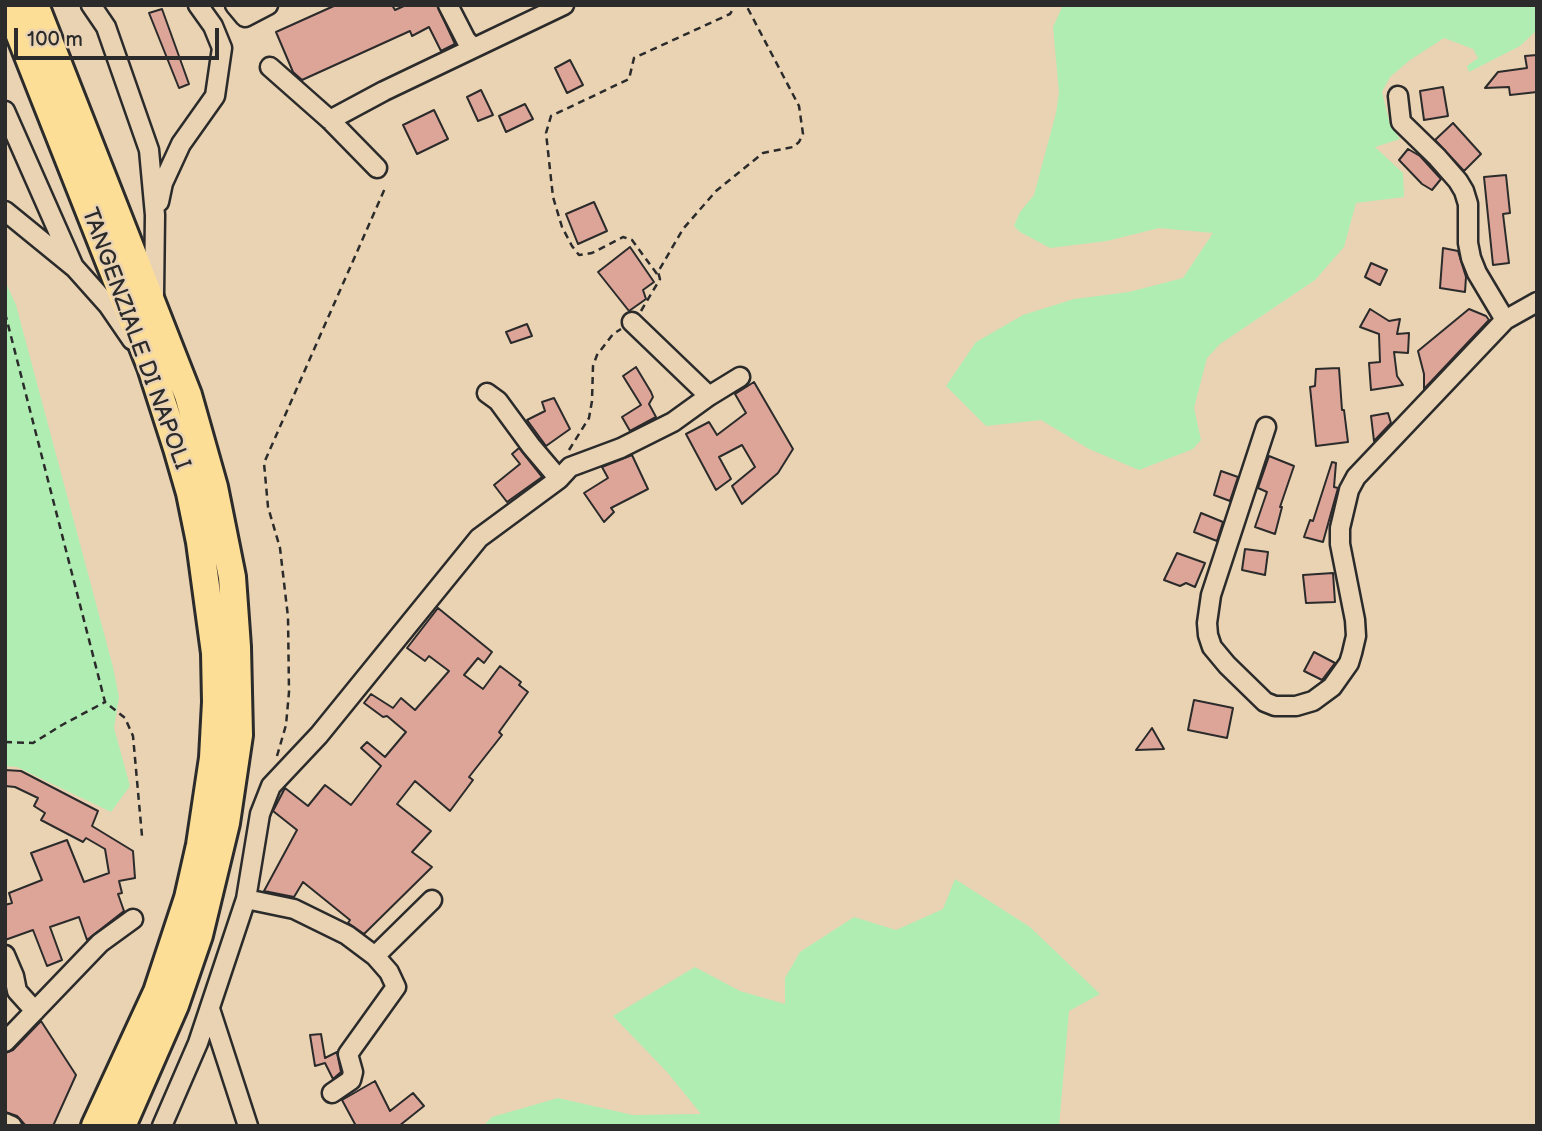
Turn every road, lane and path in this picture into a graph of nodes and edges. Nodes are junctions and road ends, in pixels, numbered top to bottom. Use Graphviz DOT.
graph roads {
  1 [pos="8,5"];
  2 [pos="35,5"];
  3 [pos="91,5"];
  4 [pos="198,5"];
  5 [pos="235,5"];
  6 [pos="268,5"];
  7 [pos="448,5"];
  8 [pos="564,5"];
  9 [pos="732,5"];
  10 [pos="747,5"];
  11 [pos="474,48"];
  12 [pos="270,67"];
  13 [pos="1398,96"];
  14 [pos="5,111"];
  15 [pos="330,120"];
  16 [pos="377,168"];
  17 [pos="386,186"];
  18 [pos="5,211"];
  19 [pos="155,215"];
  20 [pos="75,268"];
  21 [pos="660,279"];
  22 [pos="1537,302"];
  23 [pos="154,305"];
  24 [pos="5,313"];
  25 [pos="1505,320"];
  26 [pos="632,323"];
  27 [pos="150,367"];
  28 [pos="740,377"];
  29 [pos="487,393"];
  30 [pos="709,396"];
  31 [pos="1266,427"];
  32 [pos="559,479"];
  33 [pos="105,702"];
  34 [pos="5,742"];
  35 [pos="271,786"];
  36 [pos="142,836"];
  37 [pos="246,899"];
  38 [pos="432,901"];
  39 [pos="133,919"];
  40 [pos="5,955"];
  41 [pos="375,956"];
  42 [pos="209,1009"];
  43 [pos="35,1011"];
  44 [pos="5,1042"];
  45 [pos="332,1093"];
  46 [pos="5,1123"];
  47 [pos="12,1126"];
  48 [pos="95,1126"];
  49 [pos="122,1126"];
  50 [pos="162,1126"];
  51 [pos="248,1126"];
  1 -- 27 [label="highway, TANGENZIALE DI NAPOLI"];
  2 -- 23 [label="highway, TANGENZIALE DI NAPOLI"];
  3 -- 19 [label="street"];
  4 -- 19 [label="street"];
  5 -- 6 [label="street"];
  7 -- 11 [label="street"];
  8 -- 11 [label="street"];
  9 -- 21 [label="path"];
  10 -- 21 [label="path"];
  11 -- 15 [label="street"];
  12 -- 15 [label="street"];
  13 -- 25 [label="street"];
  14 -- 20 [label="street"];
  15 -- 16 [label="street"];
  17 -- 35 [label="path"];
  18 -- 20 [label="street"];
  19 -- 23 [label="street"];
  20 -- 27 [label="street"];
  21 -- 26 [label="path"];
  22 -- 25 [label="street"];
  23 -- 49 [label="highway, TANGENZIALE DI NAPOLI"];
  24 -- 33 [label="path"];
  25 -- 31 [label="street"];
  26 -- 30 [label="street"];
  26 -- 32 [label="path"];
  27 -- 48 [label="highway, TANGENZIALE DI NAPOLI"];
  28 -- 30 [label="street"];
  29 -- 32 [label="street"];
  30 -- 32 [label="street"];
  32 -- 35 [label="street"];
  33 -- 34 [label="path"];
  33 -- 36 [label="path"];
  35 -- 37 [label="street"];
  37 -- 41 [label="street"];
  37 -- 42 [label="street"];
  38 -- 41 [label="street"];
  39 -- 43 [label="street"];
  40 -- 43 [label="street"];
  41 -- 45 [label="street"];
  42 -- 50 [label="street"];
  42 -- 51 [label="street"];
  43 -- 44 [label="street"];
  46 -- 47 [label="street"];
}
